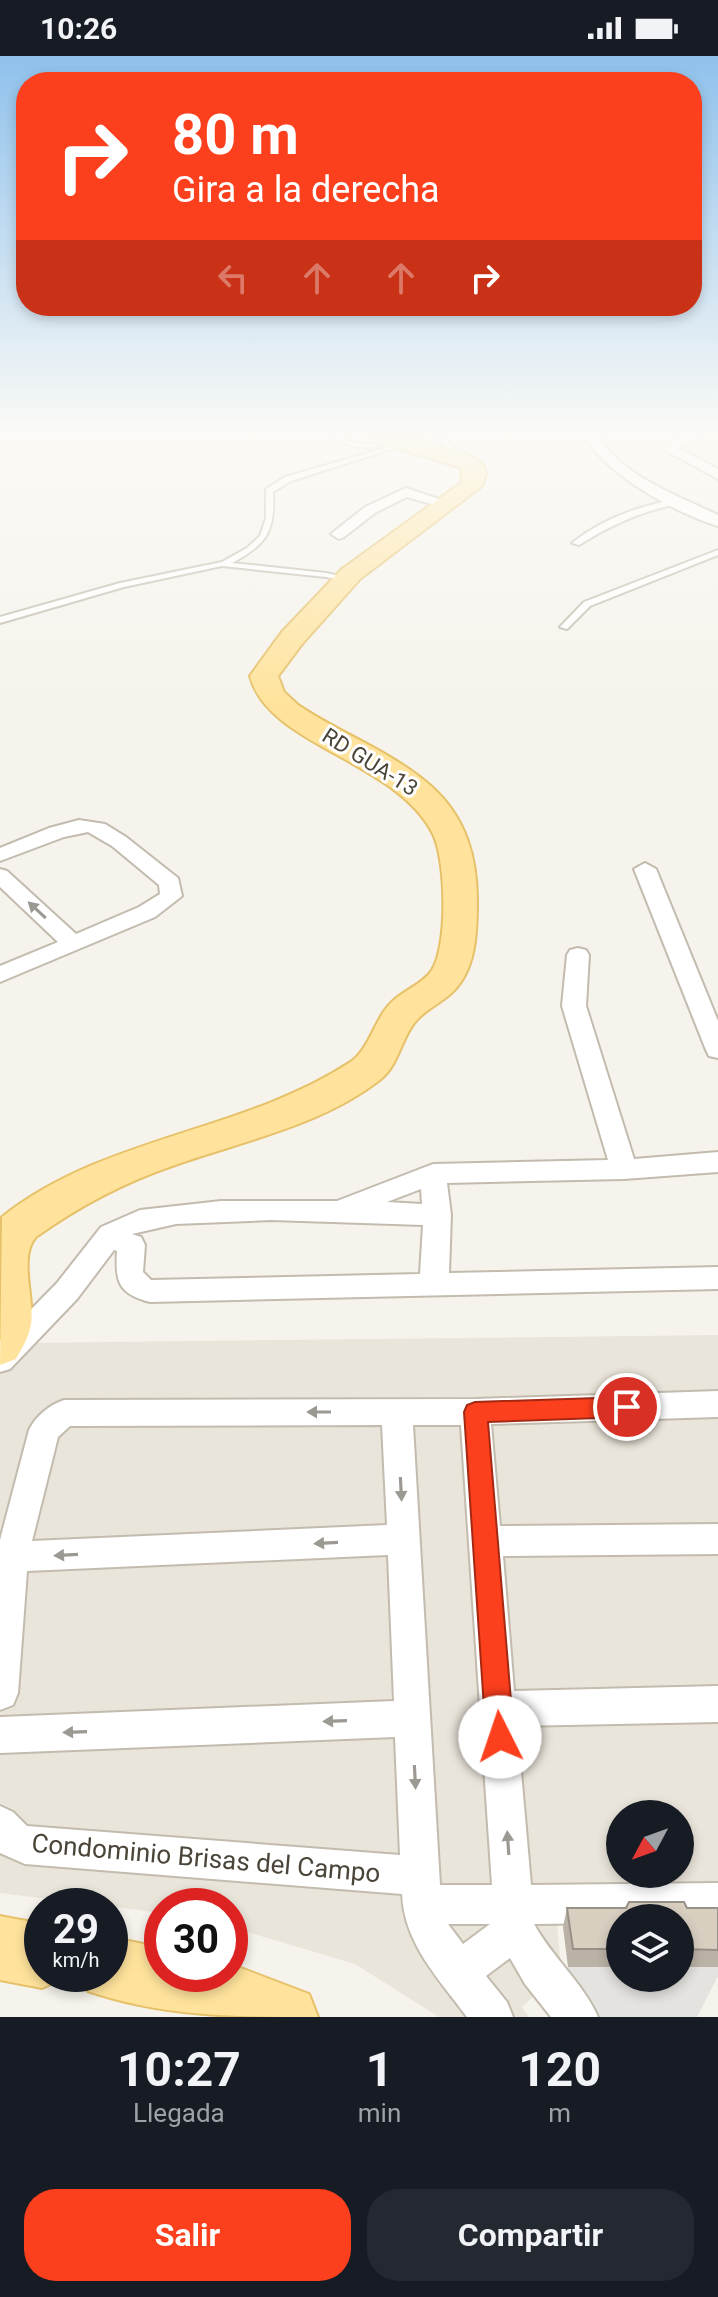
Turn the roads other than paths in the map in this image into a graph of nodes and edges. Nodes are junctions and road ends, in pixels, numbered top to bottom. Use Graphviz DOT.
graph roads {
  1 [pos="272,523"];
  2 [pos="354,523"];
  3 [pos="425,523"];
  4 [pos="609,523"];
  5 [pos="339,534"];
  6 [pos="576,543"];
  7 [pos="718,552"];
  8 [pos="222,564"];
  9 [pos="346,580"];
  10 [pos="0,620"];
  11 [pos="564,627"];
  12 [pos="0,855"];
  13 [pos="645,869"];
  14 [pos="0,875"];
  15 [pos="74,944"];
  16 [pos="578,955"];
  17 [pos="0,975"];
  18 [pos="718,1050"];
  19 [pos="718,1162"];
  20 [pos="624,1169"];
  21 [pos="433,1174"];
  22 [pos="337,1210"];
  23 [pos="437,1215"];
  24 [pos="110,1237"];
  25 [pos="718,1278"];
  26 [pos="434,1284"];
  27 [pos="0,1346"];
  28 [pos="0,1360"];
  29 [pos="718,1404"];
  30 [pos="397,1411"];
  31 [pos="475,1412"];
  32 [pos="404,1539"];
  33 [pos="718,1539"];
  34 [pos="485,1541"];
  35 [pos="12,1557"];
  36 [pos="0,1693"];
  37 [pos="718,1704"];
  38 [pos="498,1709"];
  39 [pos="412,1718"];
  40 [pos="0,1735"];
  41 [pos="0,1825"];
  42 [pos="421,1891"];
  43 [pos="718,1903"];
  44 [pos="514,1918"];
  45 [pos="0,1948"];
  46 [pos="24,1953"];
  47 [pos="128,1973"];
  48 [pos="457,1973"];
  49 [pos="286,2017"];
  50 [pos="492,2017"];
  51 [pos="577,2017"];
  1 -- 8 [label="lane"];
  2 -- 5 [label="street"];
  3 -- 9 [label="main road, RD GUA-13"];
  4 -- 6 [label="lane"];
  7 -- 11 [label="lane"];
  8 -- 9 [label="lane"];
  8 -- 10 [label="lane"];
  9 -- 27 [label="main road, RD GUA-13"];
  12 -- 15 [label="street"];
  13 -- 18 [label="street"];
  15 -- 14 [label="street, one-way"];
  15 -- 17 [label="street"];
  16 -- 20 [label="street"];
  19 -- 20 [label="street"];
  20 -- 21 [label="street"];
  21 -- 22 [label="street"];
  21 -- 23 [label="street"];
  22 -- 23 [label="street"];
  22 -- 24 [label="street"];
  23 -- 26 [label="street"];
  24 -- 26 [label="street"];
  24 -- 28 [label="street"];
  25 -- 26 [label="street"];
  29 -- 31 [label="street"];
  30 -- 31 [label="street"];
  30 -- 32 [label="street, one-way"];
  30 -- 35 [label="street, one-way"];
  31 -- 34 [label="street"];
  32 -- 35 [label="street, one-way"];
  32 -- 39 [label="street"];
  33 -- 34 [label="street"];
  34 -- 38 [label="street"];
  35 -- 36 [label="street"];
  37 -- 38 [label="street"];
  44 -- 38 [label="street, one-way"];
  39 -- 40 [label="street, one-way"];
  39 -- 42 [label="street, one-way"];
  41 -- 42 [label="street, Condominio Brisas del Campo"];
  42 -- 44 [label="street, Condominio Brisas del Campo"];
  42 -- 48 [label="street"];
  43 -- 44 [label="street, Condominio Brisas del Campo"];
  44 -- 48 [label="street"];
  44 -- 51 [label="street"];
  45 -- 46 [label="main road"];
  47 -- 49 [label="main road"];
  48 -- 50 [label="street"];
}
